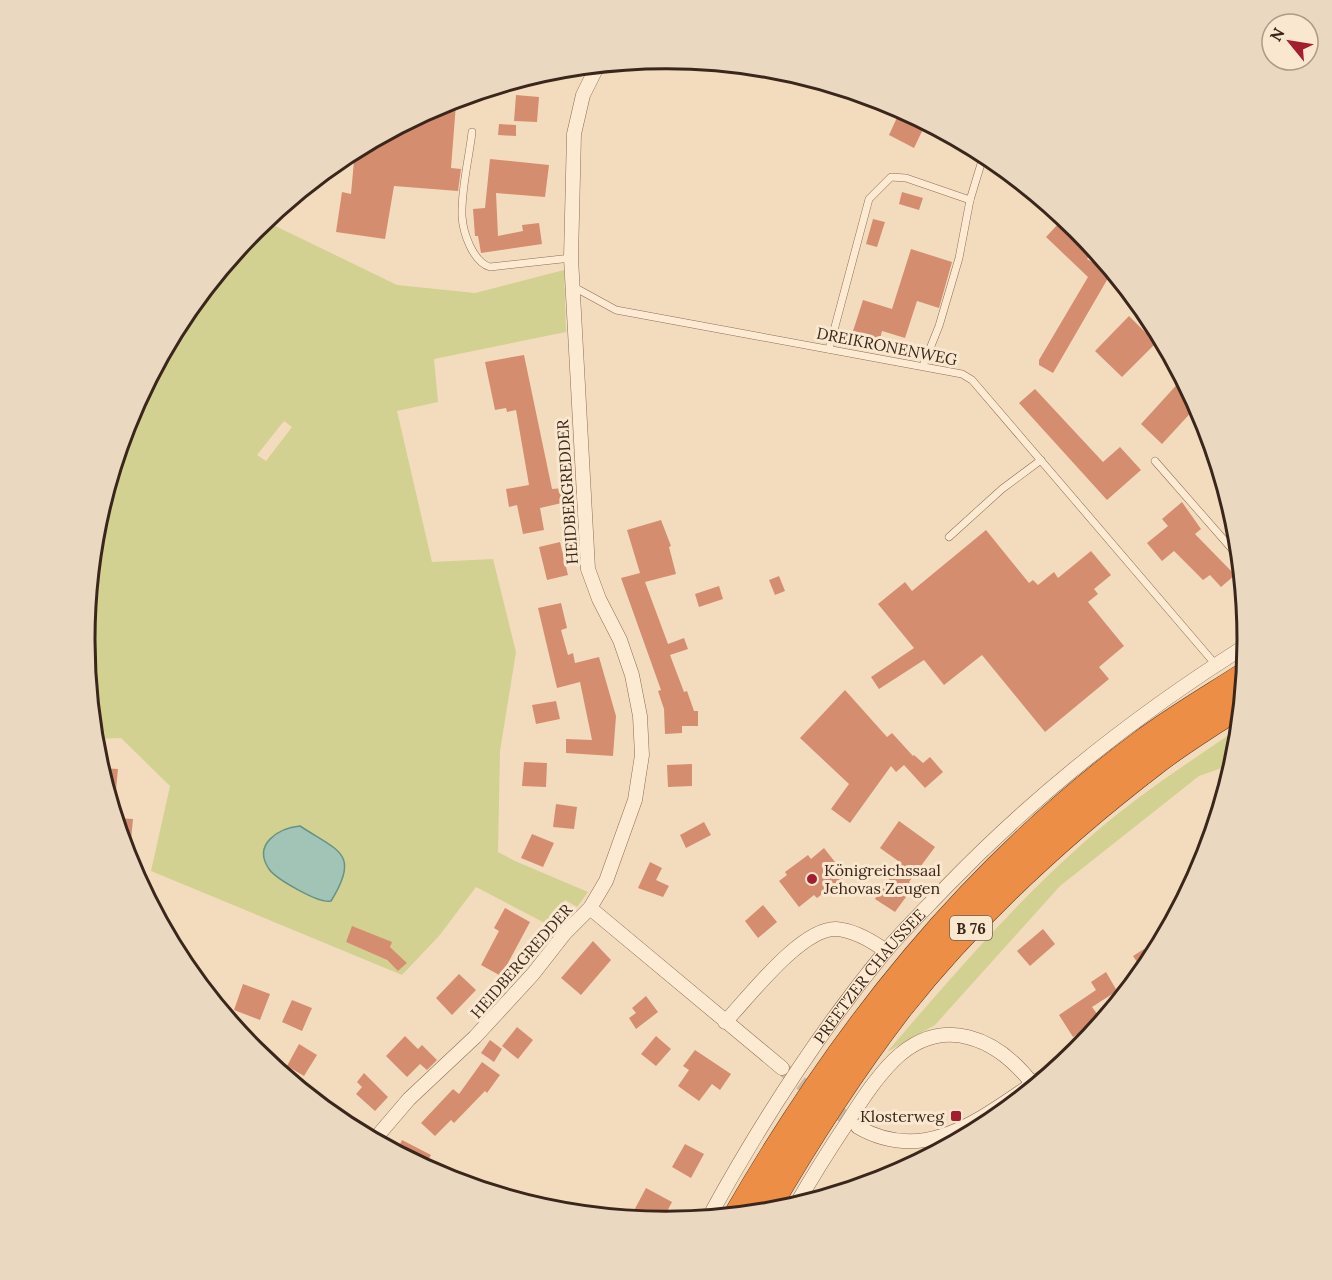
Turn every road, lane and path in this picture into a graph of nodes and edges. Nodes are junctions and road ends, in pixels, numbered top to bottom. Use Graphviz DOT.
graph roads {
  1 [pos="594,74"];
  2 [pos="472,132"];
  3 [pos="981,164"];
  4 [pos="970,200"];
  5 [pos="571,258"];
  6 [pos="574,286"];
  7 [pos="829,349"];
  8 [pos="923,366"];
  9 [pos="1041,460"];
  10 [pos="1155,461"];
  11 [pos="949,537"];
  12 [pos="1229,545"];
  13 [pos="1237,651"];
  14 [pos="1216,664"];
  15 [pos="1236,682"];
  16 [pos="1233,710"];
  17 [pos="590,908"];
  18 [pos="886,951"];
  19 [pos="725,1022"];
  20 [pos="782,1068"];
  21 [pos="1029,1080"];
  22 [pos="974,1121"];
  23 [pos="858,1128"];
  24 [pos="379,1134"];
  25 [pos="803,1194"];
  26 [pos="772,1201"];
  27 [pos="742,1206"];
  28 [pos="714,1209"];
  1 -- 5 [label="street, HEIDBERGREDDER"];
  2 -- 5 [label="lane"];
  3 -- 4 [label="lane"];
  4 -- 7 [label="lane"];
  4 -- 8 [label="lane"];
  5 -- 6 [label="street, HEIDBERGREDDER"];
  6 -- 7 [label="lane, DREIKRONENWEG"];
  6 -- 17 [label="street, HEIDBERGREDDER"];
  7 -- 8 [label="lane, DREIKRONENWEG"];
  8 -- 9 [label="lane, DREIKRONENWEG"];
  9 -- 11 [label="lane"];
  9 -- 14 [label="lane, DREIKRONENWEG"];
  10 -- 12 [label="lane"];
  13 -- 14 [label="street, PREETZER CHAUSSEE"];
  14 -- 18 [label="street, PREETZER CHAUSSEE"];
  15 -- 27 [label="highway, PREETZER CHAUSSEE / B 76"];
  16 -- 26 [label="highway, B 76"];
  17 -- 19 [label="street"];
  17 -- 24 [label="street, HEIDBERGREDDER"];
  18 -- 19 [label="street"];
  18 -- 28 [label="street, PREETZER CHAUSSEE"];
  19 -- 20 [label="street"];
  21 -- 25 [label="street"];
  22 -- 23 [label="street"];
}
